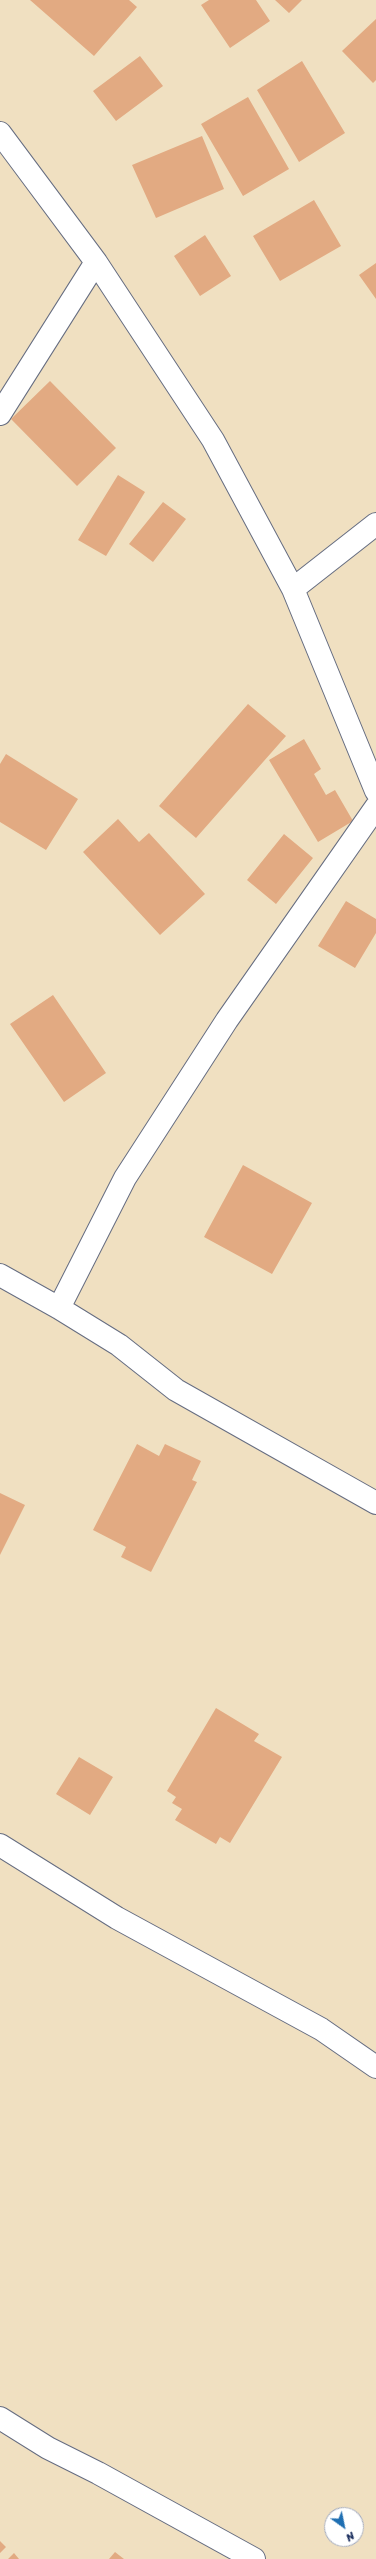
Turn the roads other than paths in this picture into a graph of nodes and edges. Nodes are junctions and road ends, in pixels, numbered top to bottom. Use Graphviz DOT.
graph roads {
  1 [pos="0,133"];
  2 [pos="96,262"];
  3 [pos="0,414"];
  4 [pos="376,524"];
  5 [pos="293,589"];
  6 [pos="376,791"];
  7 [pos="376,807"];
  8 [pos="0,1275"];
  9 [pos="59,1308"];
  10 [pos="376,1503"];
  11 [pos="0,1846"];
  12 [pos="376,2067"];
  13 [pos="0,2418"];
  14 [pos="254,2559"];
  1 -- 2 [label="street"];
  2 -- 3 [label="street"];
  2 -- 5 [label="street"];
  4 -- 5 [label="street"];
  5 -- 6 [label="street"];
  7 -- 9 [label="street"];
  8 -- 9 [label="street"];
  9 -- 10 [label="street"];
  11 -- 12 [label="street"];
  13 -- 14 [label="street"];
}
